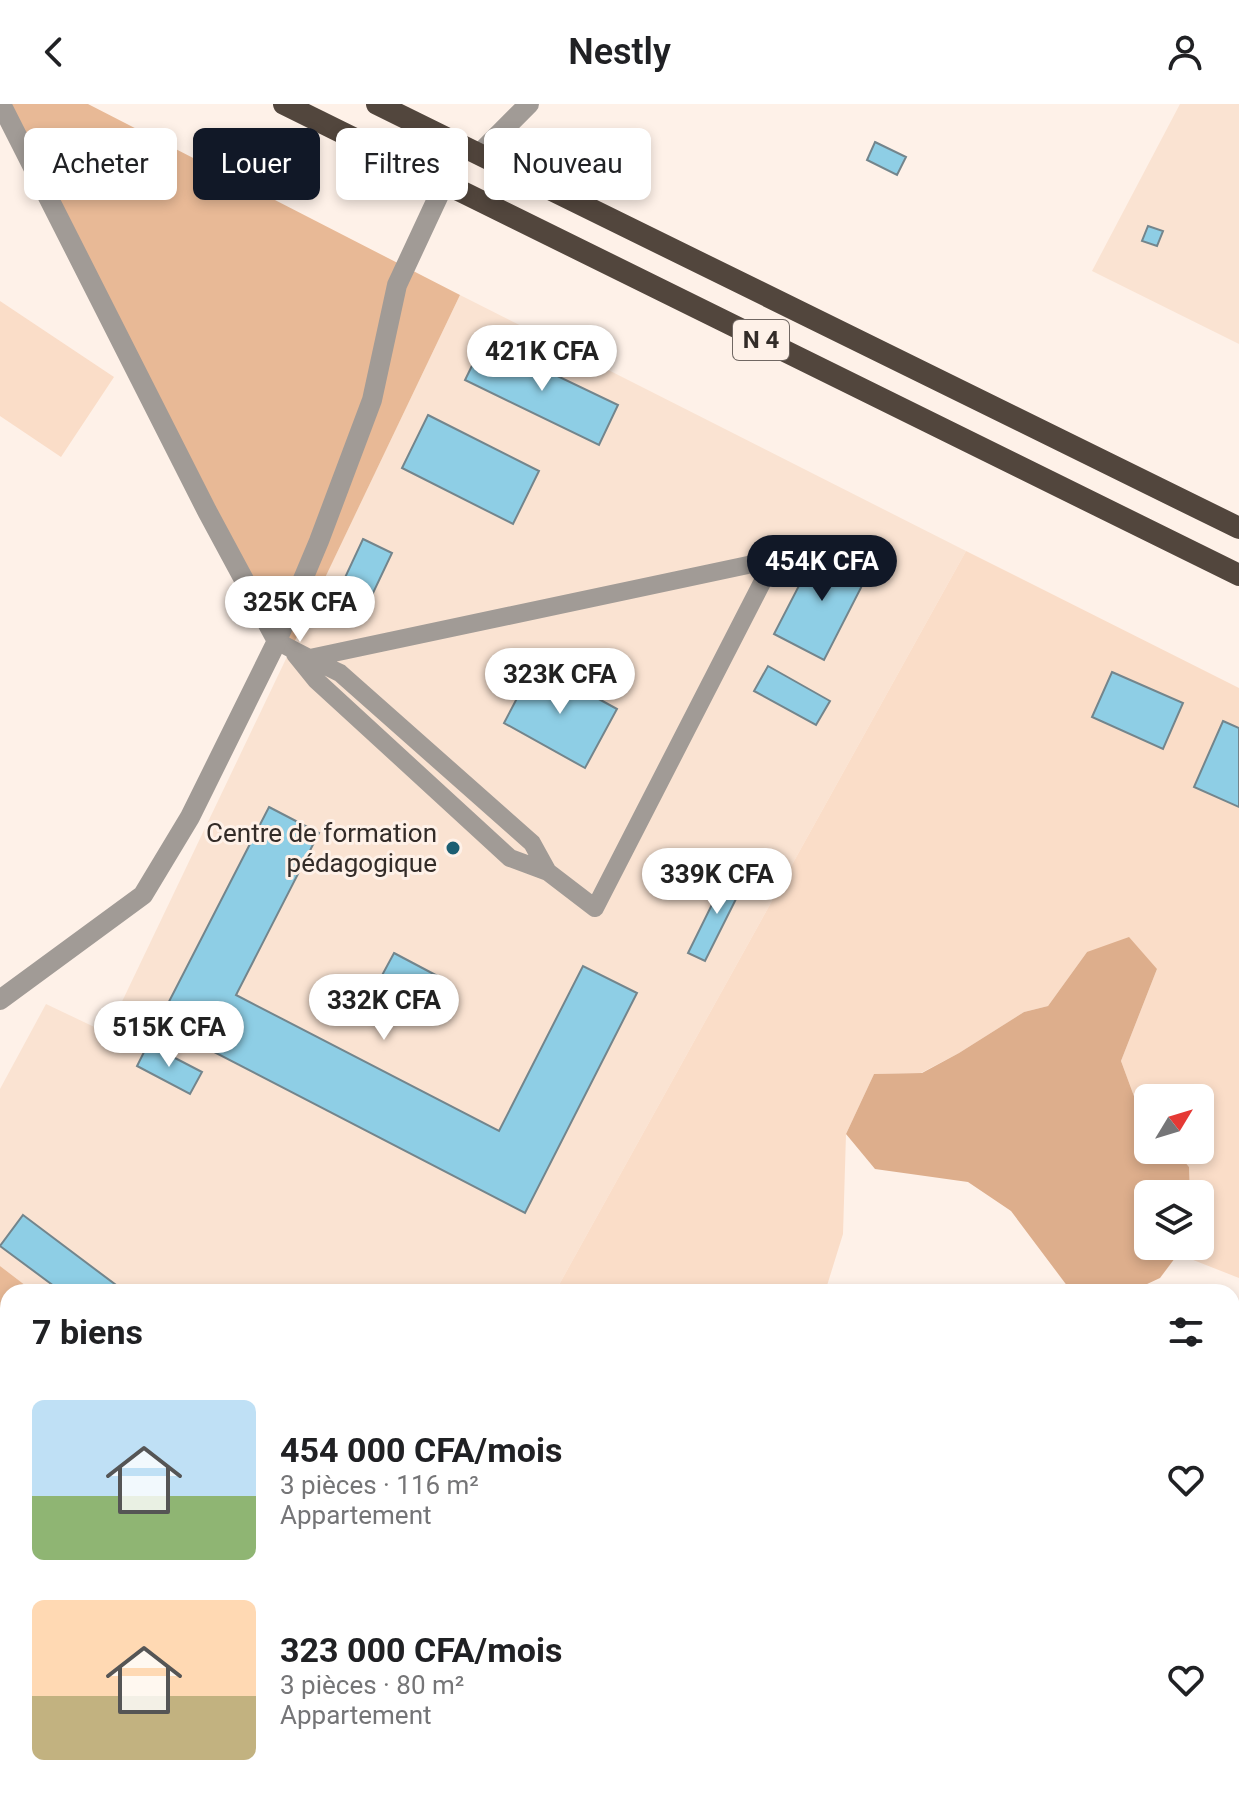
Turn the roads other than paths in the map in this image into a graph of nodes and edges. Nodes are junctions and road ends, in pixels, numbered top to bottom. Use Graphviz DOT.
graph roads {
  1 [pos="1,104"];
  2 [pos="284,104"];
  3 [pos="377,104"];
  4 [pos="529,104"];
  5 [pos="336,129"];
  6 [pos="479,154"];
  7 [pos="468,194"];
  8 [pos="437,200"];
  9 [pos="1239,528"];
  10 [pos="1239,575"];
  11 [pos="284,645"];
  12 [pos="310,658"];
  13 [pos="548,872"];
  14 [pos="0,1000"];
  1 -- 11 [label="street"];
  2 -- 5 [label="highway, N 4"];
  3 -- 6 [label="highway, N 4"];
  4 -- 6 [label="street"];
  6 -- 9 [label="highway, N 4"];
  7 -- 10 [label="highway, N 4"];
  8 -- 11 [label="street"];
  11 -- 12 [label="lane"];
  11 -- 13 [label="lane"];
  11 -- 14 [label="street"];
  12 -- 13 [label="lane"];
  12 -- 13 [label="lane"];
}
